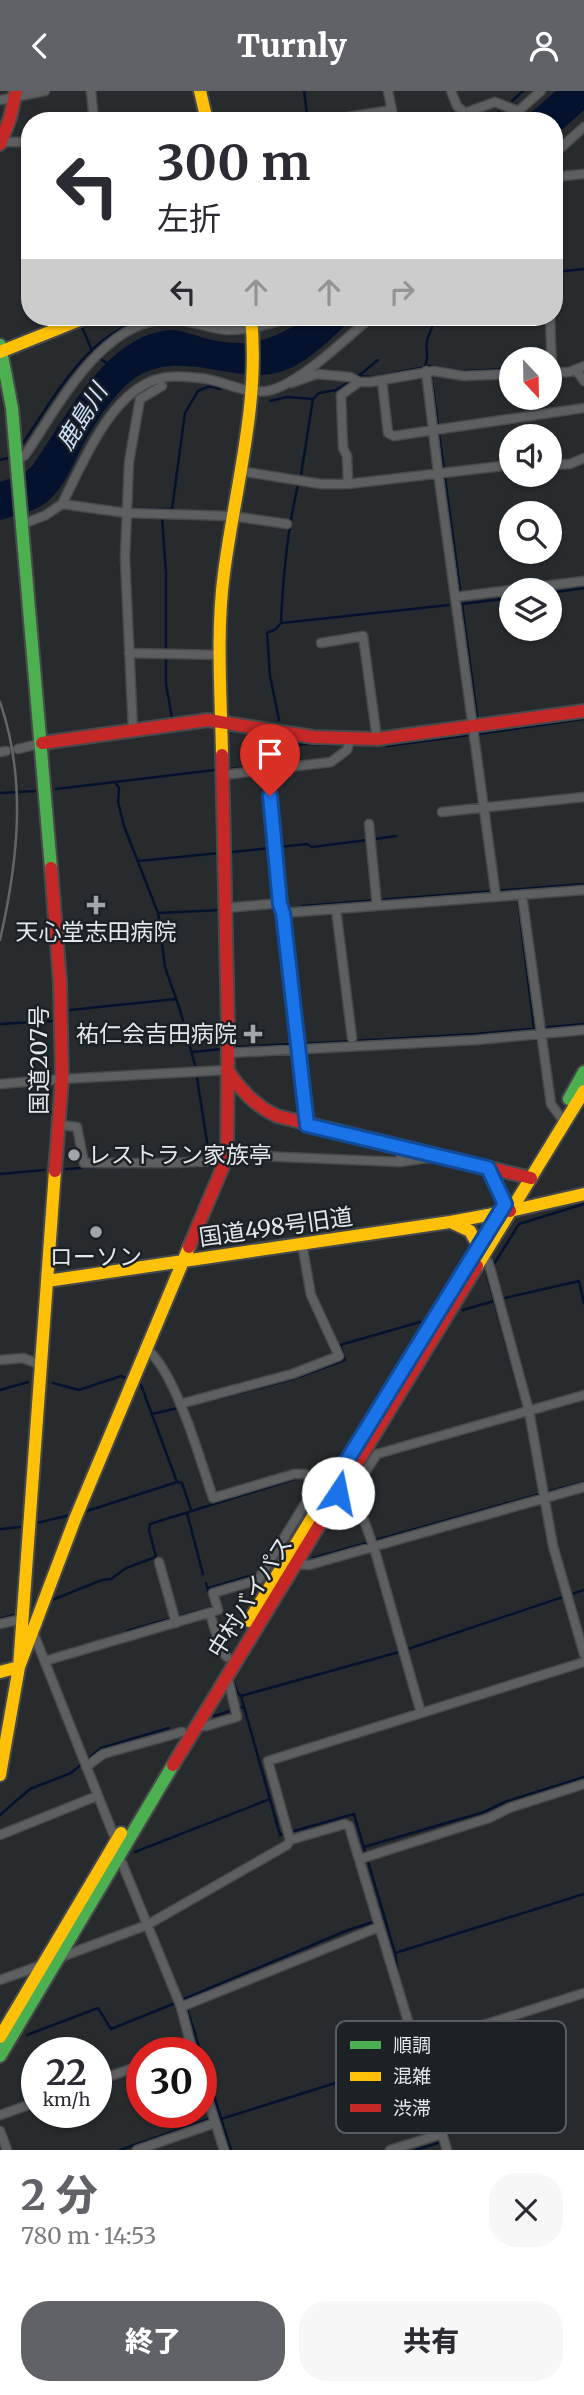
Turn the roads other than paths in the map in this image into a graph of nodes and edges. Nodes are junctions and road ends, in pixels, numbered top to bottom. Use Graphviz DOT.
graph roads {
  1 [pos="45,91"];
  2 [pos="91,91"];
  3 [pos="200,91"];
  4 [pos="388,91"];
  5 [pos="451,91"];
  6 [pos="541,91"];
  7 [pos="15,93"];
  8 [pos="0,100"];
  9 [pos="392,110"];
  10 [pos="518,111"];
  11 [pos="93,112"];
  12 [pos="205,112"];
  13 [pos="379,112"];
  14 [pos="464,112"];
  15 [pos="468,112"];
  16 [pos="584,127"];
  17 [pos="21,142"];
  18 [pos="0,143"];
  19 [pos="563,146"];
  20 [pos="584,174"];
  21 [pos="563,176"];
  22 [pos="63,326"];
  23 [pos="146,326"];
  24 [pos="208,326"];
  25 [pos="252,326"];
  26 [pos="361,326"];
  27 [pos="550,326"];
  28 [pos="551,347"];
  29 [pos="1,349"];
  30 [pos="580,368"];
  31 [pos="562,370"];
  32 [pos="430,371"];
  33 [pos="499,375"];
  34 [pos="382,381"];
  35 [pos="584,381"];
  36 [pos="359,382"];
  37 [pos="285,383"];
  38 [pos="162,386"];
  39 [pos="252,387"];
  40 [pos="584,408"];
  41 [pos="433,431"];
  42 [pos="584,458"];
  43 [pos="18,464"];
  44 [pos="562,464"];
  45 [pos="499,466"];
  46 [pos="240,471"];
  47 [pos="438,472"];
  48 [pos="348,484"];
  49 [pos="62,504"];
  50 [pos="126,513"];
  51 [pos="232,516"];
  52 [pos="23,524"];
  53 [pos="287,524"];
  54 [pos="584,581"];
  55 [pos="562,584"];
  56 [pos="499,591"];
  57 [pos="460,596"];
  58 [pos="321,643"];
  59 [pos="129,653"];
  60 [pos="220,655"];
  61 [pos="584,711"];
  62 [pos="221,722"];
  63 [pos="473,726"];
  64 [pos="134,730"];
  65 [pos="377,739"];
  66 [pos="349,740"];
  67 [pos="42,743"];
  68 [pos="18,748"];
  69 [pos="267,769"];
  70 [pos="222,775"];
  71 [pos="584,797"];
  72 [pos="484,807"];
  73 [pos="442,811"];
  74 [pos="369,824"];
  75 [pos="584,890"];
  76 [pos="495,892"];
  77 [pos="522,895"];
  78 [pos="280,904"];
  79 [pos="377,906"];
  80 [pos="226,908"];
  81 [pos="336,909"];
  82 [pos="283,913"];
  83 [pos="541,1028"];
  84 [pos="584,1030"];
  85 [pos="352,1038"];
  86 [pos="298,1046"];
  87 [pos="228,1053"];
  88 [pos="227,1070"];
  89 [pos="584,1072"];
  90 [pos="62,1079"];
  91 [pos="0,1084"];
  92 [pos="584,1091"];
  93 [pos="245,1095"];
  94 [pos="228,1098"];
  95 [pos="562,1119"];
  96 [pos="60,1125"];
  97 [pos="307,1125"];
  98 [pos="402,1148"];
  99 [pos="437,1156"];
  100 [pos="227,1157"];
  101 [pos="400,1162"];
  102 [pos="488,1168"];
  103 [pos="526,1177"];
  104 [pos="584,1194"];
  105 [pos="559,1200"];
  106 [pos="505,1209"];
  107 [pos="450,1222"];
  108 [pos="302,1244"];
  109 [pos="480,1253"];
  110 [pos="184,1262"];
  111 [pos="47,1281"];
  112 [pos="148,1350"];
  113 [pos="0,1360"];
  114 [pos="41,1365"];
  115 [pos="584,1395"];
  116 [pos="181,1407"];
  117 [pos="526,1412"];
  118 [pos="584,1487"];
  119 [pos="334,1490"];
  120 [pos="545,1494"];
  121 [pos="372,1546"];
  122 [pos="159,1562"];
  123 [pos="290,1562"];
  124 [pos="260,1576"];
  125 [pos="272,1583"];
  126 [pos="209,1613"];
  127 [pos="22,1619"];
  128 [pos="0,1623"];
  129 [pos="176,1623"];
  130 [pos="33,1632"];
  131 [pos="584,1654"];
  132 [pos="227,1657"];
  133 [pos="45,1661"];
  134 [pos="584,1662"];
  135 [pos="19,1667"];
  136 [pos="0,1672"];
  137 [pos="225,1679"];
  138 [pos="421,1713"];
  139 [pos="196,1726"];
  140 [pos="182,1732"];
  141 [pos="85,1764"];
  142 [pos="0,1775"];
  143 [pos="584,1784"];
  144 [pos="97,1796"];
  145 [pos="0,1835"];
  146 [pos="288,1835"];
  147 [pos="120,1843"];
  148 [pos="112,1857"];
  149 [pos="365,1857"];
  150 [pos="378,1922"];
  151 [pos="147,1925"];
  152 [pos="58,1958"];
  153 [pos="42,1965"];
  154 [pos="0,1980"];
  155 [pos="584,1993"];
  156 [pos="182,2003"];
  157 [pos="409,2021"];
  158 [pos="504,2021"];
  159 [pos="0,2036"];
  160 [pos="189,2037"];
  161 [pos="0,2056"];
  162 [pos="21,2108"];
  163 [pos="0,2115"];
  164 [pos="201,2128"];
  165 [pos="217,2128"];
  166 [pos="0,2131"];
  167 [pos="444,2142"];
  168 [pos="7,2150"];
  169 [pos="137,2150"];
  170 [pos="224,2150"];
  171 [pos="390,2150"];
  1 -- 7 [label="street"];
  2 -- 11 [label="street"];
  3 -- 12 [label="main road"];
  4 -- 9 [label="street"];
  5 -- 14 [label="street"];
  6 -- 10 [label="street"];
  7 -- 8 [label="street"];
  7 -- 18 [label="main road"];
  9 -- 13 [label="street"];
  10 -- 15 [label="street"];
  16 -- 19 [label="street"];
  17 -- 18 [label="street"];
  20 -- 21 [label="street"];
  22 -- 29 [label="main road"];
  23 -- 43 [label="street"];
  24 -- 25 [label="street"];
  25 -- 39 [label="main road"];
  26 -- 37 [label="street"];
  27 -- 28 [label="street"];
  29 -- 43 [label="main road, 国道207号"];
  30 -- 31 [label="street"];
  30 -- 35 [label="street"];
  32 -- 33 [label="street"];
  32 -- 34 [label="street"];
  32 -- 41 [label="street"];
  34 -- 36 [label="street"];
  34 -- 41 [label="street"];
  36 -- 37 [label="street"];
  36 -- 48 [label="street"];
  37 -- 39 [label="street"];
  38 -- 50 [label="street"];
  39 -- 46 [label="main road"];
  39 -- 49 [label="street"];
  40 -- 41 [label="street"];
  41 -- 47 [label="street"];
  42 -- 44 [label="street"];
  43 -- 52 [label="main road, 国道207号"];
  45 -- 47 [label="street"];
  46 -- 48 [label="street"];
  46 -- 51 [label="main road"];
  47 -- 48 [label="street"];
  47 -- 57 [label="street"];
  49 -- 50 [label="street"];
  49 -- 52 [label="street"];
  50 -- 51 [label="street"];
  50 -- 59 [label="street"];
  51 -- 53 [label="street"];
  51 -- 60 [label="main road"];
  52 -- 67 [label="main road, 国道207号"];
  54 -- 55 [label="street"];
  56 -- 57 [label="street"];
  57 -- 63 [label="street"];
  58 -- 65 [label="street"];
  59 -- 60 [label="street"];
  59 -- 64 [label="street"];
  60 -- 62 [label="main road"];
  61 -- 63 [label="main road"];
  62 -- 64 [label="main road"];
  62 -- 66 [label="main road"];
  62 -- 70 [label="main road"];
  63 -- 65 [label="main road"];
  63 -- 72 [label="street"];
  64 -- 67 [label="main road"];
  65 -- 66 [label="main road"];
  66 -- 69 [label="street"];
  67 -- 68 [label="street"];
  67 -- 90 [label="main road, 国道207号"];
  69 -- 70 [label="street"];
  69 -- 78 [label="street"];
  70 -- 80 [label="main road"];
  71 -- 72 [label="street"];
  72 -- 73 [label="street"];
  72 -- 76 [label="street"];
  74 -- 79 [label="street"];
  75 -- 77 [label="street"];
  76 -- 77 [label="street"];
  76 -- 79 [label="street"];
  77 -- 83 [label="street"];
  78 -- 80 [label="street"];
  78 -- 82 [label="street"];
  79 -- 81 [label="street"];
  80 -- 87 [label="main road"];
  81 -- 82 [label="street"];
  81 -- 85 [label="street"];
  82 -- 86 [label="street"];
  83 -- 84 [label="street"];
  83 -- 86 [label="street"];
  83 -- 95 [label="street"];
  86 -- 87 [label="street"];
  86 -- 97 [label="street"];
  87 -- 88 [label="main road"];
  88 -- 90 [label="street"];
  88 -- 93 [label="main road"];
  88 -- 94 [label="main road"];
  89 -- 95 [label="main road, 中村バイパス"];
  90 -- 91 [label="street"];
  90 -- 96 [label="main road, 国道207号"];
  92 -- 95 [label="main road, 中村バイパス"];
  93 -- 94 [label="main road"];
  93 -- 97 [label="main road"];
  94 -- 100 [label="main road"];
  95 -- 103 [label="main road, 中村バイパス"];
  96 -- 100 [label="street"];
  96 -- 111 [label="main road, 国道207号"];
  97 -- 98 [label="main road"];
  98 -- 99 [label="main road"];
  98 -- 101 [label="street"];
  99 -- 101 [label="street"];
  99 -- 102 [label="main road"];
  100 -- 101 [label="street"];
  100 -- 110 [label="main road"];
  102 -- 103 [label="main road"];
  102 -- 106 [label="main road"];
  103 -- 105 [label="main road"];
  103 -- 106 [label="main road, 中村バイパス"];
  104 -- 105 [label="main road, 国道498号旧道"];
  105 -- 106 [label="main road, 国道498号旧道"];
  106 -- 107 [label="main road, 国道498号旧道"];
  106 -- 109 [label="main road, 中村バイパス"];
  107 -- 108 [label="main road, 国道498号旧道"];
  107 -- 109 [label="main road"];
  108 -- 110 [label="main road, 国道498号旧道"];
  108 -- 116 [label="street"];
  109 -- 117 [label="street"];
  109 -- 119 [label="main road, 中村バイパス"];
  110 -- 111 [label="main road, 国道498号旧道"];
  110 -- 112 [label="main road"];
  111 -- 114 [label="main road, 国道207号"];
  112 -- 116 [label="street"];
  112 -- 130 [label="main road"];
  113 -- 114 [label="street"];
  114 -- 127 [label="main road, 国道207号"];
  115 -- 117 [label="street"];
  116 -- 119 [label="street"];
  117 -- 119 [label="street"];
  117 -- 120 [label="street"];
  118 -- 120 [label="street"];
  119 -- 121 [label="street"];
  119 -- 123 [label="main road, 中村バイパス"];
  119 -- 124 [label="street"];
  120 -- 121 [label="street"];
  120 -- 131 [label="street"];
  121 -- 123 [label="street"];
  121 -- 138 [label="street"];
  122 -- 129 [label="street"];
  123 -- 125 [label="main road, 中村バイパス"];
  123 -- 137 [label="main road, 中村バイパス"];
  124 -- 125 [label="street"];
  124 -- 126 [label="street"];
  125 -- 132 [label="main road, 中村バイパス"];
  126 -- 129 [label="street"];
  126 -- 132 [label="street"];
  127 -- 128 [label="street"];
  127 -- 135 [label="main road, 国道207号"];
  129 -- 133 [label="street"];
  130 -- 133 [label="street"];
  130 -- 135 [label="main road"];
  132 -- 140 [label="main road, 中村バイパス"];
  133 -- 141 [label="street"];
  134 -- 138 [label="street"];
  135 -- 136 [label="main road"];
  135 -- 142 [label="main road, 国道207号"];
  137 -- 139 [label="main road, 中村バイパス"];
  137 -- 139 [label="street"];
  138 -- 146 [label="street"];
  139 -- 147 [label="main road, 中村バイパス"];
  140 -- 141 [label="street"];
  140 -- 147 [label="main road, 中村バイパス"];
  141 -- 144 [label="street"];
  143 -- 149 [label="street"];
  144 -- 145 [label="street"];
  144 -- 147 [label="street"];
  146 -- 149 [label="street"];
  146 -- 151 [label="street"];
  147 -- 148 [label="main road, 中村バイパス"];
  148 -- 151 [label="street"];
  148 -- 152 [label="main road, 中村バイパス"];
  148 -- 153 [label="main road, 中村バイパス"];
  149 -- 150 [label="street"];
  150 -- 156 [label="street"];
  150 -- 157 [label="street"];
  151 -- 152 [label="street"];
  151 -- 156 [label="street"];
  152 -- 161 [label="main road, 中村バイパス"];
  153 -- 154 [label="street"];
  153 -- 159 [label="main road, 中村バイパス"];
  155 -- 158 [label="street"];
  156 -- 160 [label="street"];
  162 -- 163 [label="street"];
  164 -- 169 [label="street"];
  165 -- 170 [label="street"];
  166 -- 168 [label="street"];
  167 -- 171 [label="street"];
}
